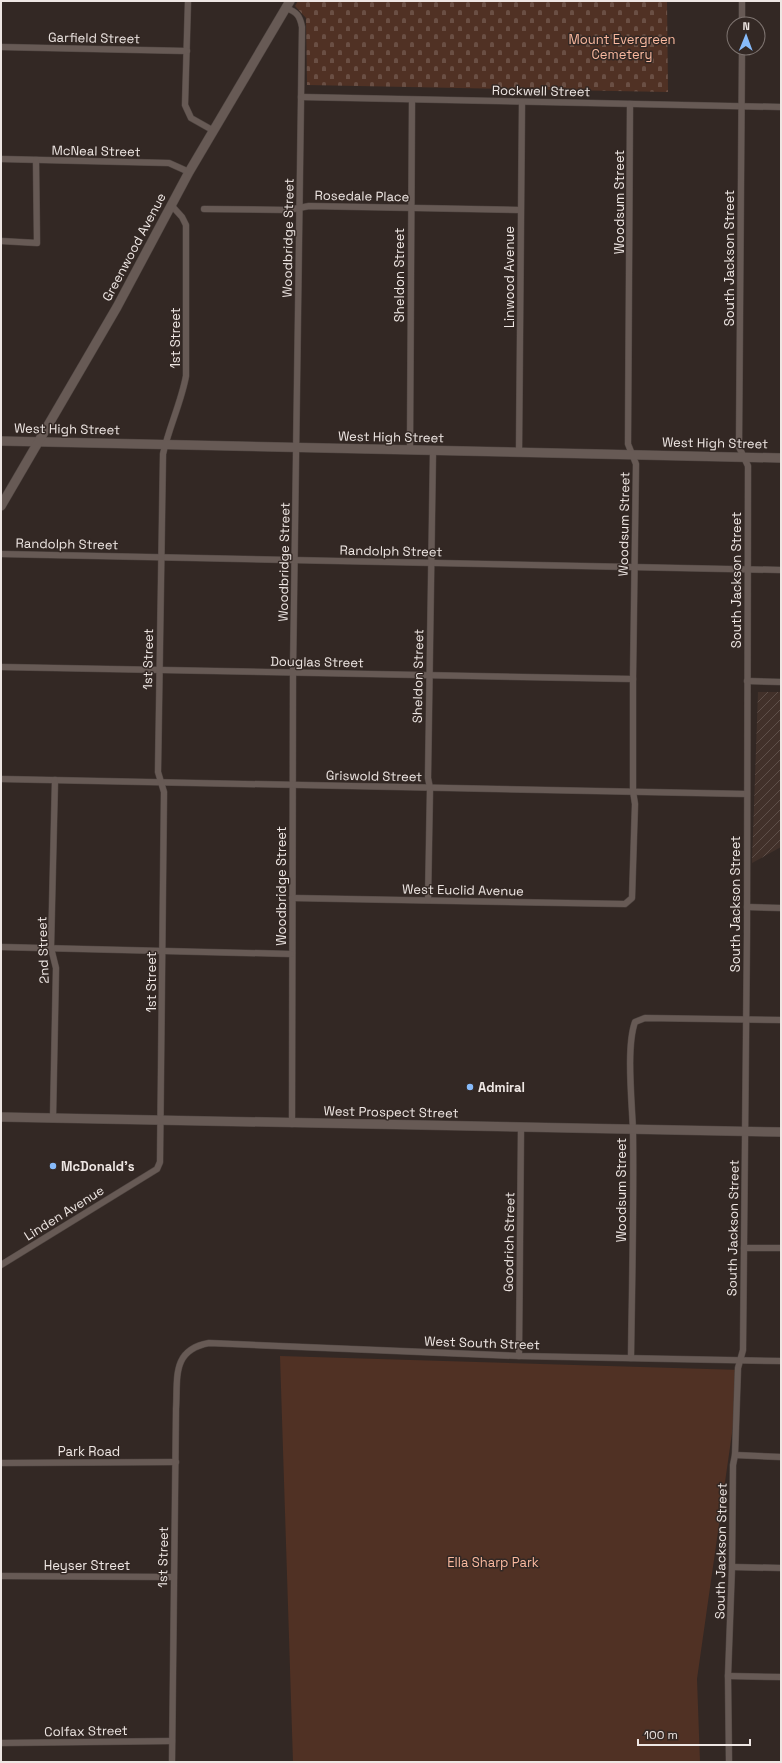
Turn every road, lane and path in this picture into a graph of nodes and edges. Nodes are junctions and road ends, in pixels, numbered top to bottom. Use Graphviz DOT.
graph roads {
  1 [pos="188,1"];
  2 [pos="742,1"];
  3 [pos="288,4"];
  4 [pos="742,16"];
  5 [pos="1,47"];
  6 [pos="187,50"];
  7 [pos="742,56"];
  8 [pos="301,97"];
  9 [pos="412,100"];
  10 [pos="522,102"];
  11 [pos="630,104"];
  12 [pos="741,106"];
  13 [pos="781,107"];
  14 [pos="214,131"];
  15 [pos="1,159"];
  16 [pos="36,160"];
  17 [pos="189,172"];
  18 [pos="172,206"];
  19 [pos="299,208"];
  20 [pos="410,208"];
  21 [pos="204,209"];
  22 [pos="520,210"];
  23 [pos="1,241"];
  24 [pos="1,441"];
  25 [pos="39,442"];
  26 [pos="165,444"];
  27 [pos="297,448"];
  28 [pos="410,450"];
  29 [pos="433,451"];
  30 [pos="519,453"];
  31 [pos="633,455"];
  32 [pos="743,457"];
  33 [pos="781,458"];
  34 [pos="1,506"];
  35 [pos="1,554"];
  36 [pos="161,557"];
  37 [pos="294,560"];
  38 [pos="431,563"];
  39 [pos="634,566"];
  40 [pos="748,569"];
  41 [pos="781,570"];
  42 [pos="1,667"];
  43 [pos="159,670"];
  44 [pos="293,672"];
  45 [pos="430,675"];
  46 [pos="633,678"];
  47 [pos="747,681"];
  48 [pos="781,682"];
  49 [pos="1,779"];
  50 [pos="55,780"];
  51 [pos="161,783"];
  52 [pos="293,785"];
  53 [pos="430,788"];
  54 [pos="633,791"];
  55 [pos="747,794"];
  56 [pos="292,898"];
  57 [pos="632,898"];
  58 [pos="428,900"];
  59 [pos="747,907"];
  60 [pos="781,908"];
  61 [pos="1,947"];
  62 [pos="51,948"];
  63 [pos="162,951"];
  64 [pos="291,954"];
  65 [pos="745,1019"];
  66 [pos="781,1020"];
  67 [pos="1,1117"];
  68 [pos="54,1118"];
  69 [pos="161,1120"];
  70 [pos="292,1124"];
  71 [pos="521,1127"];
  72 [pos="633,1130"];
  73 [pos="745,1132"];
  74 [pos="781,1132"];
  75 [pos="744,1248"];
  76 [pos="781,1248"];
  77 [pos="1,1265"];
  78 [pos="184,1354"];
  79 [pos="519,1356"];
  80 [pos="631,1358"];
  81 [pos="740,1360"];
  82 [pos="781,1361"];
  83 [pos="735,1455"];
  84 [pos="781,1457"];
  85 [pos="1,1462"];
  86 [pos="176,1462"];
  87 [pos="732,1567"];
  88 [pos="781,1568"];
  89 [pos="1,1576"];
  90 [pos="173,1577"];
  91 [pos="728,1676"];
  92 [pos="781,1677"];
  93 [pos="172,1741"];
  94 [pos="1,1742"];
  95 [pos="172,1762"];
  96 [pos="729,1762"];
  1 -- 6 [label="street"];
  2 -- 4 [label="street"];
  3 -- 8 [label="street, Woodbridge Street"];
  3 -- 14 [label="street, Greenwood Avenue"];
  5 -- 6 [label="street, Garfield Street"];
  6 -- 14 [label="street"];
  7 -- 12 [label="street, South Jackson Street"];
  8 -- 9 [label="street, Rockwell Street"];
  8 -- 19 [label="street, Woodbridge Street"];
  9 -- 10 [label="street, Rockwell Street"];
  9 -- 20 [label="street, Sheldon Street"];
  10 -- 11 [label="street, Rockwell Street"];
  10 -- 22 [label="street, Linwood Avenue"];
  11 -- 12 [label="street, Rockwell Street"];
  11 -- 31 [label="street, Woodsum Street"];
  12 -- 13 [label="street, Rockwell Street"];
  12 -- 32 [label="street, South Jackson Street"];
  14 -- 17 [label="street, Greenwood Avenue"];
  15 -- 16 [label="street, McNeal Street"];
  16 -- 17 [label="street, McNeal Street"];
  16 -- 23 [label="street"];
  17 -- 18 [label="street, Greenwood Avenue"];
  18 -- 25 [label="street, Greenwood Avenue"];
  18 -- 26 [label="street, 1st Street"];
  19 -- 20 [label="street, Rosedale Place"];
  19 -- 21 [label="street, Rosedale Place"];
  19 -- 27 [label="street, Woodbridge Street"];
  20 -- 22 [label="street, Rosedale Place"];
  20 -- 28 [label="street, Sheldon Street"];
  22 -- 30 [label="street, Linwood Avenue"];
  24 -- 25 [label="street, West High Street"];
  25 -- 26 [label="street, West High Street"];
  25 -- 34 [label="street, Greenwood Avenue"];
  26 -- 27 [label="street, West High Street"];
  26 -- 36 [label="street, 1st Street"];
  27 -- 28 [label="street, West High Street"];
  27 -- 37 [label="street, Woodbridge Street"];
  28 -- 29 [label="street, West High Street"];
  29 -- 30 [label="street, West High Street"];
  29 -- 38 [label="street, Sheldon Street"];
  30 -- 31 [label="street, West High Street"];
  31 -- 32 [label="street, West High Street"];
  31 -- 39 [label="street, Woodsum Street"];
  32 -- 33 [label="street, West High Street"];
  32 -- 40 [label="street, South Jackson Street"];
  35 -- 36 [label="street, Randolph Street"];
  36 -- 37 [label="street, Randolph Street"];
  36 -- 43 [label="street, 1st Street"];
  37 -- 38 [label="street, Randolph Street"];
  37 -- 44 [label="street, Woodbridge Street"];
  38 -- 39 [label="street, Randolph Street"];
  38 -- 45 [label="street, Sheldon Street"];
  39 -- 40 [label="street, Randolph Street"];
  39 -- 46 [label="street, Woodsum Street"];
  40 -- 41 [label="street, Randolph Street"];
  40 -- 47 [label="street, South Jackson Street"];
  42 -- 43 [label="street, Douglas Street"];
  43 -- 44 [label="street, Douglas Street"];
  43 -- 51 [label="street, 1st Street"];
  44 -- 45 [label="street, Douglas Street"];
  44 -- 52 [label="street, Woodbridge Street"];
  45 -- 46 [label="street, Douglas Street"];
  45 -- 53 [label="street, Sheldon Street"];
  46 -- 54 [label="street, Woodsum Street"];
  47 -- 48 [label="street"];
  47 -- 55 [label="street, South Jackson Street"];
  49 -- 50 [label="street, Griswold Street"];
  50 -- 51 [label="street, Griswold Street"];
  50 -- 62 [label="street, 2nd Street"];
  51 -- 52 [label="street, Griswold Street"];
  51 -- 63 [label="street, 1st Street"];
  52 -- 53 [label="street, Griswold Street"];
  52 -- 56 [label="street, Woodbridge Street"];
  53 -- 54 [label="street, Griswold Street"];
  53 -- 58 [label="street, Sheldon Street"];
  54 -- 55 [label="street, Griswold Street"];
  54 -- 57 [label="street, Woodsum Street"];
  55 -- 59 [label="street, South Jackson Street"];
  56 -- 58 [label="street, West Euclid Avenue"];
  56 -- 64 [label="street, Woodbridge Street"];
  57 -- 58 [label="street, West Euclid Avenue"];
  59 -- 60 [label="street"];
  59 -- 65 [label="street, South Jackson Street"];
  61 -- 62 [label="street"];
  62 -- 63 [label="street"];
  62 -- 68 [label="street, 2nd Street"];
  63 -- 64 [label="street"];
  63 -- 69 [label="street, 1st Street"];
  64 -- 70 [label="street, Woodbridge Street"];
  65 -- 66 [label="street"];
  65 -- 72 [label="street, Woodsum Street"];
  65 -- 73 [label="street, South Jackson Street"];
  67 -- 68 [label="street, West Prospect Street"];
  68 -- 69 [label="street, West Prospect Street"];
  69 -- 70 [label="street, West Prospect Street"];
  69 -- 77 [label="street, Linden Avenue"];
  70 -- 71 [label="street, West Prospect Street"];
  71 -- 72 [label="street, West Prospect Street"];
  71 -- 79 [label="street, Goodrich Street"];
  72 -- 73 [label="street, West Prospect Street"];
  72 -- 80 [label="street, Woodsum Street"];
  73 -- 74 [label="street, West Prospect Street"];
  73 -- 75 [label="street, South Jackson Street"];
  75 -- 76 [label="street"];
  75 -- 81 [label="street, South Jackson Street"];
  78 -- 79 [label="street, West South Street"];
  78 -- 86 [label="street, 1st Street"];
  79 -- 80 [label="street, West South Street"];
  80 -- 81 [label="street, West South Street"];
  81 -- 82 [label="street, West South Street"];
  81 -- 83 [label="street, South Jackson Street"];
  83 -- 84 [label="street"];
  83 -- 87 [label="street, South Jackson Street"];
  85 -- 86 [label="street, Park Road"];
  86 -- 90 [label="street, 1st Street"];
  87 -- 88 [label="street"];
  87 -- 91 [label="street, South Jackson Street"];
  89 -- 90 [label="street, Heyser Street"];
  90 -- 93 [label="street, 1st Street"];
  91 -- 92 [label="street"];
  91 -- 96 [label="street, South Jackson Street"];
  93 -- 94 [label="street, Colfax Street"];
  93 -- 95 [label="street, 1st Street"];
}
